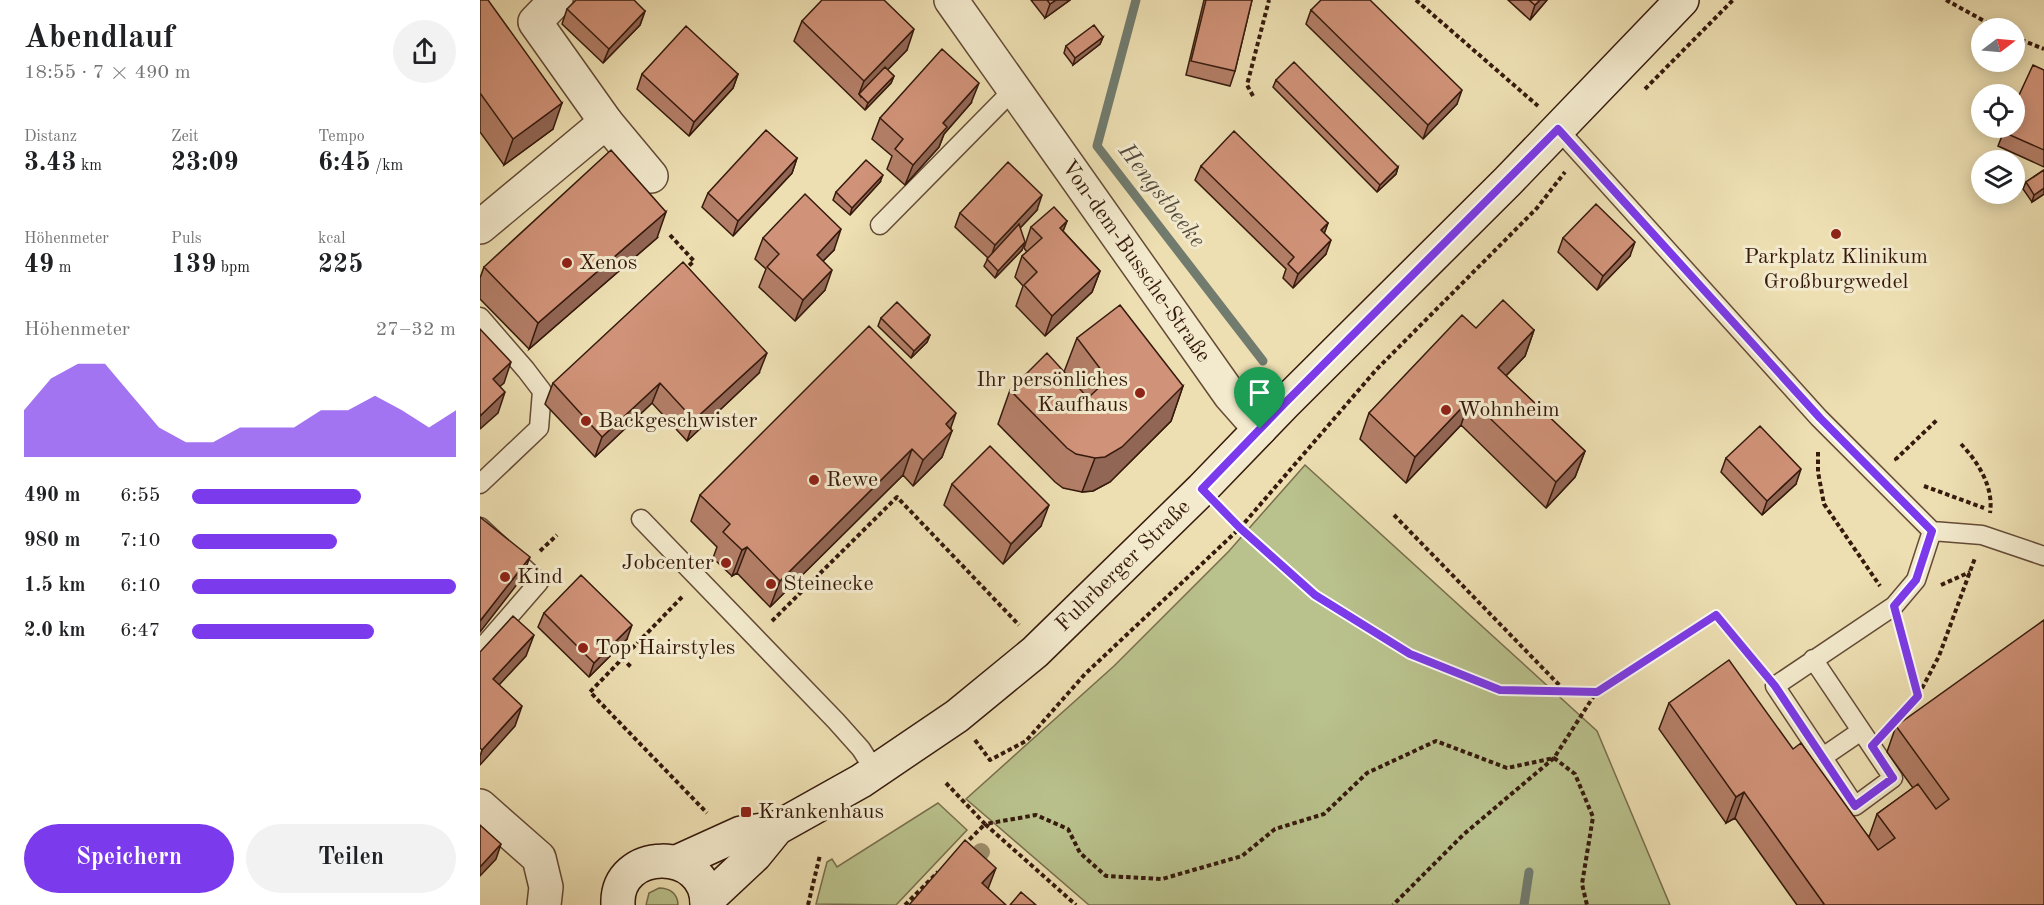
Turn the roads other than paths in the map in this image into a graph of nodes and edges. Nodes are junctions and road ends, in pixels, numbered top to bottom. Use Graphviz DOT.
graph roads {
  1 [pos="556,0"];
  2 [pos="951,0"];
  3 [pos="1682,0"];
  4 [pos="1014,89"];
  5 [pos="1549,119"];
  6 [pos="606,122"];
  7 [pos="651,176"];
  8 [pos="880,225"];
  9 [pos="480,227"];
  10 [pos="480,317"];
  11 [pos="1260,429"];
  12 [pos="480,484"];
  13 [pos="641,519"];
  14 [pos="480,527"];
  15 [pos="1932,531"];
  16 [pos="2044,556"];
  17 [pos="480,650"];
  18 [pos="1813,659"];
  19 [pos="1861,731"];
  20 [pos="1823,758"];
  21 [pos="875,771"];
  22 [pos="480,806"];
  23 [pos="777,828"];
  24 [pos="677,862"];
  25 [pos="613,903"];
  26 [pos="707,903"];
  27 [pos="544,905"];
  1 -- 6 [label="main road"];
  2 -- 4 [label="main road, Von-dem-Bussche-Straße"];
  3 -- 5 [label="main road, Fuhrberger Straße"];
  4 -- 8 [label="lane"];
  4 -- 11 [label="main road, Von-dem-Bussche-Straße"];
  5 -- 11 [label="main road, Fuhrberger Straße"];
  5 -- 15 [label="lane"];
  6 -- 7 [label="main road"];
  6 -- 9 [label="main road"];
  10 -- 12 [label="lane"];
  11 -- 21 [label="main road, Fuhrberger Straße"];
  13 -- 21 [label="lane"];
  14 -- 17 [label="lane"];
  15 -- 16 [label="lane"];
  15 -- 18 [label="lane"];
  18 -- 19 [label="lane"];
  18 -- 20 [label="lane"];
  19 -- 20 [label="lane"];
  19 -- 20 [label="lane"];
  21 -- 23 [label="main road, Fuhrberger Straße"];
  22 -- 27 [label="main road"];
  23 -- 24 [label="main road, Fuhrberger Straße"];
  23 -- 26 [label="main road, Fuhrberger Straße"];
  24 -- 25 [label="main road"];
  24 -- 26 [label="main road"];
}
